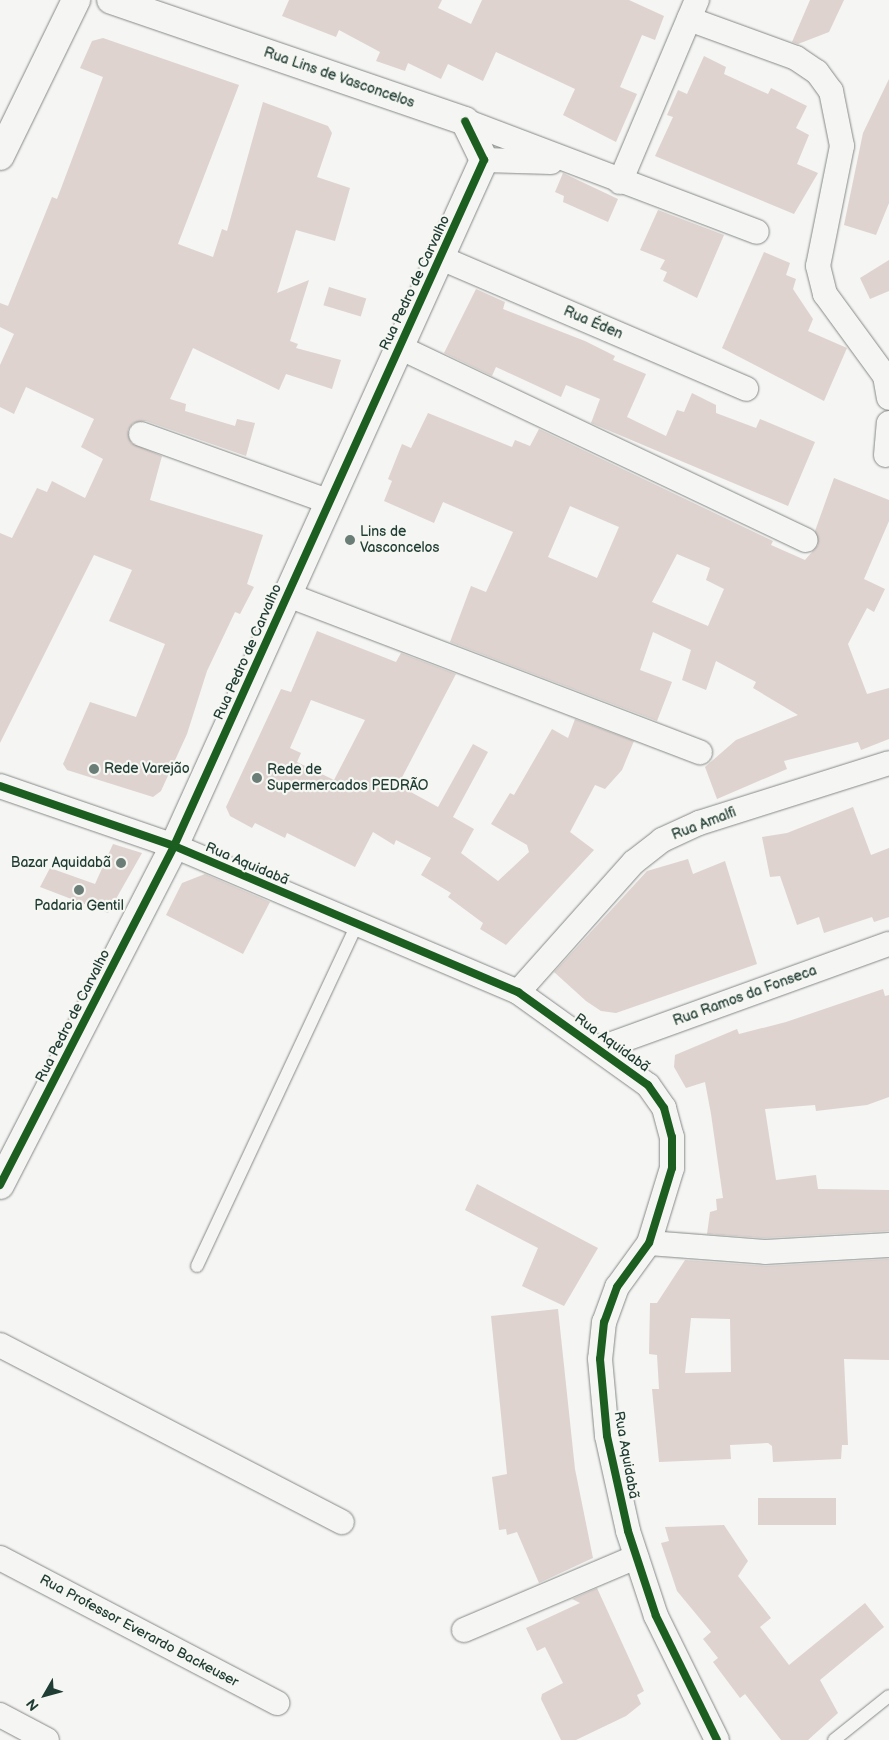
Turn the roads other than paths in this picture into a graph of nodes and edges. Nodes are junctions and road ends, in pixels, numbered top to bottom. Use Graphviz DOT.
graph roads {
  1 [pos="76,0"];
  2 [pos="111,0"];
  3 [pos="693,10"];
  4 [pos="465,121"];
  5 [pos="0,156"];
  6 [pos="484,160"];
  7 [pos="565,162"];
  8 [pos="620,182"];
  9 [pos="758,232"];
  10 [pos="441,258"];
  11 [pos="399,347"];
  12 [pos="746,389"];
  13 [pos="889,398"];
  14 [pos="889,423"];
  15 [pos="140,434"];
  16 [pos="886,455"];
  17 [pos="330,502"];
  18 [pos="805,540"];
  19 [pos="288,595"];
  20 [pos="700,752"];
  21 [pos="889,762"];
  22 [pos="0,786"];
  23 [pos="174,846"];
  24 [pos="357,924"];
  25 [pos="889,944"];
  26 [pos="518,992"];
  27 [pos="601,1048"];
  28 [pos="0,1185"];
  29 [pos="649,1243"];
  30 [pos="889,1245"];
  31 [pos="197,1266"];
  32 [pos="0,1345"];
  33 [pos="342,1522"];
  34 [pos="636,1557"];
  35 [pos="0,1558"];
  36 [pos="464,1630"];
  37 [pos="889,1696"];
  38 [pos="277,1703"];
  39 [pos="0,1716"];
  40 [pos="47,1740"];
  41 [pos="717,1740"];
  42 [pos="834,1740"];
  1 -- 5 [label="street"];
  2 -- 4 [label="street, Rua Lins de Vasconcelos"];
  3 -- 8 [label="street"];
  3 -- 13 [label="street"];
  4 -- 6 [label="street"];
  4 -- 7 [label="street, Rua Lins de Vasconcelos"];
  6 -- 7 [label="street, Rua Lins de Vasconcelos"];
  6 -- 10 [label="street, Rua Pedro de Carvalho"];
  7 -- 8 [label="street, Rua Lins de Vasconcelos"];
  8 -- 9 [label="street, Rua Lins de Vasconcelos"];
  10 -- 11 [label="street, Rua Pedro de Carvalho"];
  10 -- 12 [label="street, Rua Éden"];
  11 -- 17 [label="street, Rua Pedro de Carvalho"];
  11 -- 18 [label="street"];
  14 -- 16 [label="street"];
  15 -- 17 [label="street"];
  17 -- 19 [label="street, Rua Pedro de Carvalho"];
  19 -- 20 [label="street"];
  19 -- 23 [label="street, Rua Pedro de Carvalho"];
  21 -- 26 [label="street, Rua Amalfi"];
  22 -- 23 [label="street, Rua Aquidabã"];
  23 -- 24 [label="street, Rua Aquidabã"];
  23 -- 28 [label="street, Rua Pedro de Carvalho"];
  24 -- 26 [label="street, Rua Aquidabã"];
  24 -- 31 [label="lane"];
  25 -- 27 [label="street, Rua Ramos da Fonseca"];
  26 -- 27 [label="street, Rua Aquidabã"];
  27 -- 29 [label="street, Rua Aquidabã"];
  29 -- 30 [label="street"];
  29 -- 34 [label="street, Rua Aquidabã"];
  32 -- 33 [label="street"];
  34 -- 36 [label="street"];
  34 -- 41 [label="street, Rua Aquidabã"];
  35 -- 38 [label="street, Rua Professor Everardo Backeuser"];
  37 -- 42 [label="lane"];
  39 -- 40 [label="street"];
}
